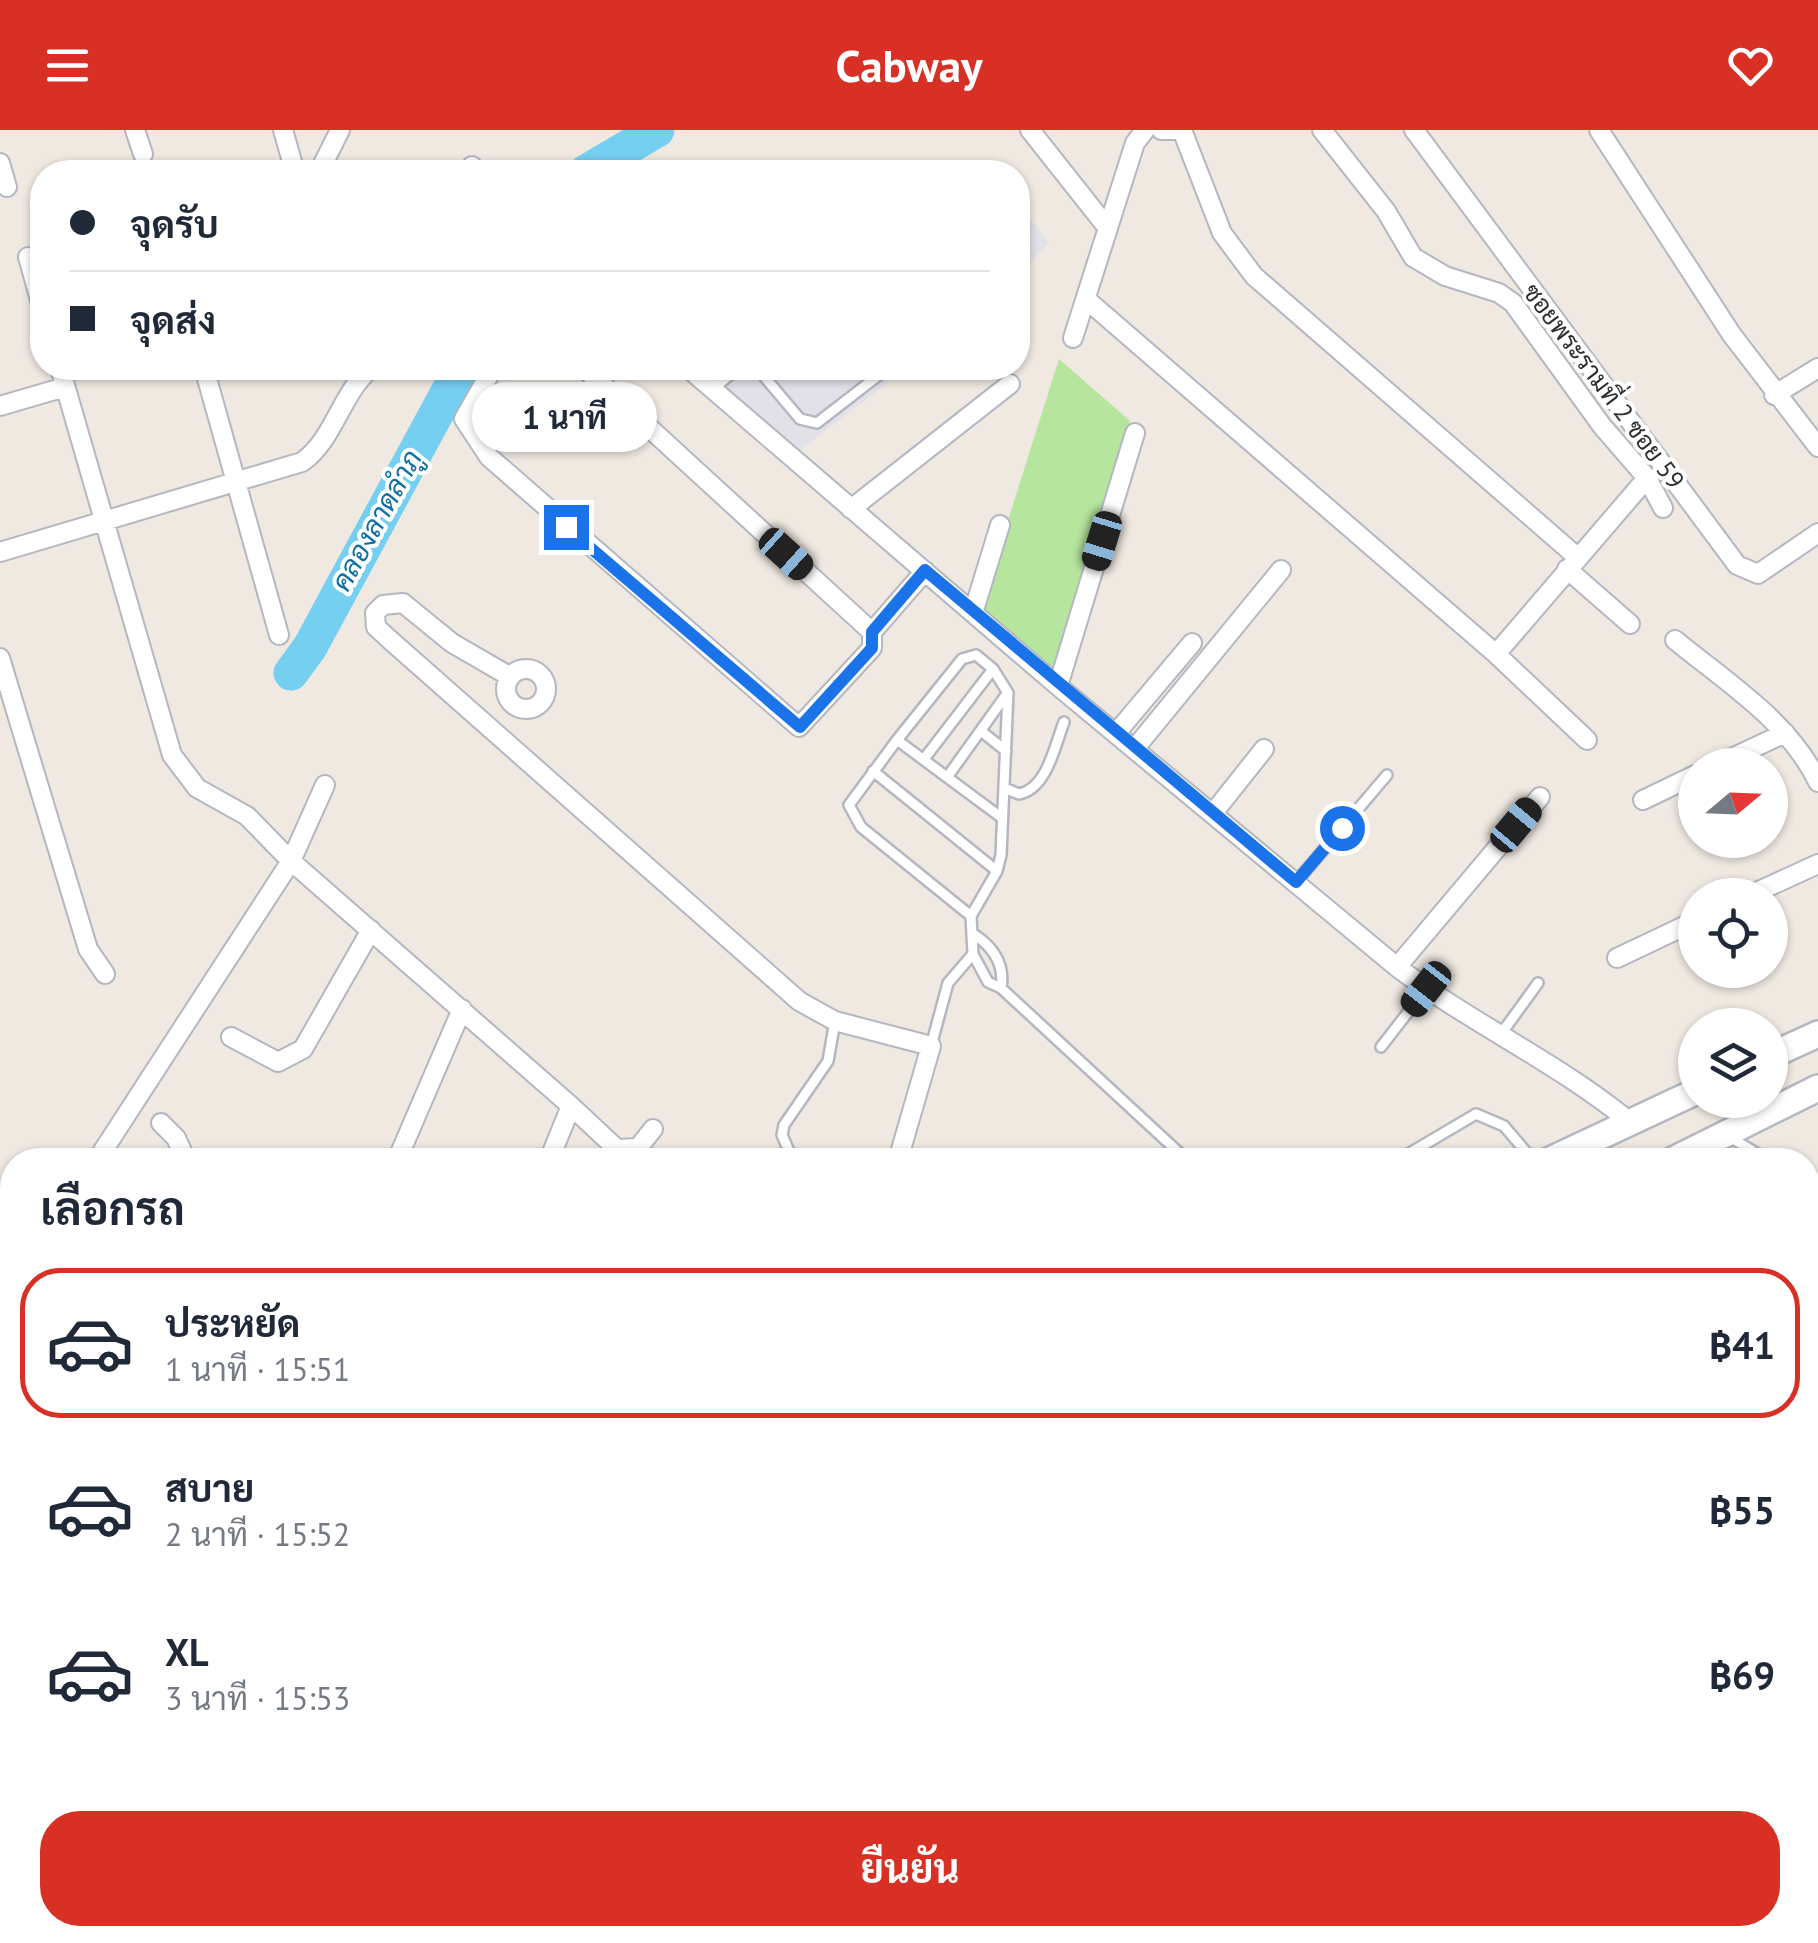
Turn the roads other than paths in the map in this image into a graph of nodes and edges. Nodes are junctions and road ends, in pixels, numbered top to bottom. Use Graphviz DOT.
graph roads {
  1 [pos="136,130"];
  2 [pos="283,130"];
  3 [pos="340,130"];
  4 [pos="1030,130"];
  5 [pos="1146,130"];
  6 [pos="1161,130"];
  7 [pos="1178,130"];
  8 [pos="1322,130"];
  9 [pos="1414,130"];
  10 [pos="1599,130"];
  11 [pos="142,154"];
  12 [pos="292,160"];
  13 [pos="325,160"];
  14 [pos="0,163"];
  15 [pos="6,187"];
  16 [pos="1106,226"];
  17 [pos="28,257"];
  18 [pos="30,264"];
  19 [pos="1087,300"];
  20 [pos="1073,338"];
  21 [pos="1818,368"];
  22 [pos="63,380"];
  23 [pos="208,380"];
  24 [pos="357,380"];
  25 [pos="486,380"];
  26 [pos="597,380"];
  27 [pos="701,380"];
  28 [pos="724,380"];
  29 [pos="766,380"];
  30 [pos="872,380"];
  31 [pos="1010,384"];
  32 [pos="65,387"];
  33 [pos="712,390"];
  34 [pos="1774,395"];
  35 [pos="0,406"];
  36 [pos="1135,433"];
  37 [pos="1818,447"];
  38 [pos="1647,478"];
  39 [pos="238,483"];
  40 [pos="851,508"];
  41 [pos="1663,508"];
  42 [pos="106,522"];
  43 [pos="1000,525"];
  44 [pos="1818,533"];
  45 [pos="0,552"];
  46 [pos="1572,562"];
  47 [pos="925,570"];
  48 [pos="1282,570"];
  49 [pos="974,613"];
  50 [pos="1630,624"];
  51 [pos="872,632"];
  52 [pos="279,635"];
  53 [pos="1674,640"];
  54 [pos="1192,643"];
  55 [pos="1496,654"];
  56 [pos="0,658"];
  57 [pos="993,669"];
  58 [pos="510,676"];
  59 [pos="1058,686"];
  60 [pos="1008,693"];
  61 [pos="6,704"];
  62 [pos="1064,722"];
  63 [pos="982,731"];
  64 [pos="1116,732"];
  65 [pos="1785,733"];
  66 [pos="897,740"];
  67 [pos="1587,740"];
  68 [pos="1136,748"];
  69 [pos="1753,748"];
  70 [pos="1264,749"];
  71 [pos="1006,751"];
  72 [pos="924,759"];
  73 [pos="873,772"];
  74 [pos="1387,775"];
  75 [pos="948,776"];
  76 [pos="1818,782"];
  77 [pos="1678,783"];
  78 [pos="325,784"];
  79 [pos="1004,788"];
  80 [pos="1540,797"];
  81 [pos="1642,800"];
  82 [pos="1214,812"];
  83 [pos="1002,818"];
  84 [pos="291,861"];
  85 [pos="1818,864"];
  86 [pos="997,871"];
  87 [pos="1787,878"];
  88 [pos="1296,882"];
  89 [pos="971,916"];
  90 [pos="371,930"];
  91 [pos="1678,930"];
  92 [pos="975,935"];
  93 [pos="973,954"];
  94 [pos="1618,958"];
  95 [pos="1397,967"];
  96 [pos="104,974"];
  97 [pos="1538,983"];
  98 [pos="1001,988"];
  99 [pos="1426,989"];
  100 [pos="462,1009"];
  101 [pos="835,1021"];
  102 [pos="1501,1034"];
  103 [pos="1818,1034"];
  104 [pos="230,1037"];
  105 [pos="930,1046"];
  106 [pos="1381,1047"];
  107 [pos="1788,1048"];
  108 [pos="1818,1088"];
  109 [pos="1678,1100"];
  110 [pos="571,1106"];
  111 [pos="1630,1122"];
  112 [pos="161,1123"];
  113 [pos="653,1129"];
  114 [pos="1726,1134"];
  115 [pos="106,1148"];
  116 [pos="181,1148"];
  117 [pos="402,1148"];
  118 [pos="555,1148"];
  119 [pos="615,1148"];
  120 [pos="638,1148"];
  121 [pos="788,1148"];
  122 [pos="901,1148"];
  123 [pos="1174,1148"];
  124 [pos="1418,1148"];
  125 [pos="1523,1148"];
  126 [pos="1575,1148"];
  127 [pos="1697,1148"];
  128 [pos="1749,1148"];
  1 -- 11 [label="street"];
  2 -- 12 [label="street"];
  3 -- 13 [label="street"];
  4 -- 16 [label="street"];
  5 -- 16 [label="street"];
  6 -- 7 [label="street"];
  7 -- 46 [label="street"];
  8 -- 38 [label="street"];
  9 -- 44 [label="street, ซอยพระรามที่ 2 ซอย 59"];
  10 -- 34 [label="street"];
  14 -- 15 [label="street"];
  16 -- 19 [label="street"];
  17 -- 18 [label="street"];
  19 -- 20 [label="street"];
  19 -- 55 [label="street"];
  21 -- 34 [label="street"];
  22 -- 32 [label="street"];
  23 -- 39 [label="street"];
  24 -- 39 [label="street"];
  25 -- 51 [label="street"];
  26 -- 51 [label="street"];
  27 -- 33 [label="street"];
  28 -- 33 [label="lane"];
  29 -- 30 [label="lane"];
  31 -- 40 [label="street"];
  32 -- 35 [label="street"];
  32 -- 42 [label="street"];
  33 -- 40 [label="street"];
  34 -- 37 [label="street"];
  36 -- 59 [label="street"];
  38 -- 41 [label="street"];
  38 -- 46 [label="street"];
  39 -- 42 [label="street"];
  39 -- 52 [label="street"];
  40 -- 47 [label="street"];
  42 -- 45 [label="street"];
  42 -- 84 [label="street"];
  43 -- 49 [label="street"];
  46 -- 50 [label="street"];
  46 -- 55 [label="street"];
  47 -- 49 [label="street"];
  47 -- 51 [label="street"];
  48 -- 68 [label="street"];
  49 -- 59 [label="street"];
  53 -- 65 [label="street"];
  54 -- 64 [label="street"];
  55 -- 67 [label="street"];
  56 -- 61 [label="street"];
  57 -- 60 [label="lane"];
  57 -- 66 [label="lane"];
  57 -- 72 [label="lane"];
  58 -- 101 [label="street"];
  59 -- 64 [label="street"];
  60 -- 63 [label="lane"];
  60 -- 71 [label="lane"];
  61 -- 96 [label="street"];
  62 -- 79 [label="lane"];
  63 -- 71 [label="lane"];
  63 -- 75 [label="lane"];
  64 -- 68 [label="street"];
  65 -- 69 [label="street"];
  65 -- 76 [label="street"];
  66 -- 72 [label="lane"];
  66 -- 73 [label="lane"];
  68 -- 82 [label="street"];
  70 -- 82 [label="street"];
  71 -- 79 [label="lane"];
  72 -- 75 [label="lane"];
  73 -- 86 [label="lane"];
  73 -- 89 [label="lane"];
  74 -- 88 [label="lane"];
  75 -- 83 [label="lane"];
  77 -- 81 [label="street"];
  78 -- 84 [label="street"];
  79 -- 83 [label="lane"];
  80 -- 95 [label="street"];
  82 -- 88 [label="street"];
  83 -- 86 [label="lane"];
  84 -- 90 [label="street"];
  84 -- 115 [label="street"];
  85 -- 87 [label="street"];
  86 -- 89 [label="lane"];
  88 -- 95 [label="street"];
  89 -- 92 [label="lane"];
  90 -- 100 [label="street"];
  90 -- 104 [label="street"];
  91 -- 94 [label="street"];
  92 -- 93 [label="lane"];
  92 -- 98 [label="lane"];
  93 -- 98 [label="lane"];
  93 -- 105 [label="lane"];
  95 -- 99 [label="street"];
  97 -- 102 [label="lane"];
  98 -- 123 [label="lane"];
  99 -- 102 [label="street"];
  99 -- 106 [label="lane"];
  100 -- 110 [label="street"];
  100 -- 117 [label="street"];
  101 -- 105 [label="street"];
  101 -- 121 [label="lane"];
  102 -- 111 [label="street"];
  103 -- 107 [label="main road"];
  105 -- 122 [label="street"];
  108 -- 114 [label="main road"];
  109 -- 111 [label="main road"];
  110 -- 118 [label="street"];
  110 -- 119 [label="street"];
  111 -- 126 [label="main road"];
  112 -- 116 [label="street"];
  113 -- 120 [label="street"];
  114 -- 127 [label="main road"];
  114 -- 128 [label="lane"];
  124 -- 125 [label="lane"];
}
